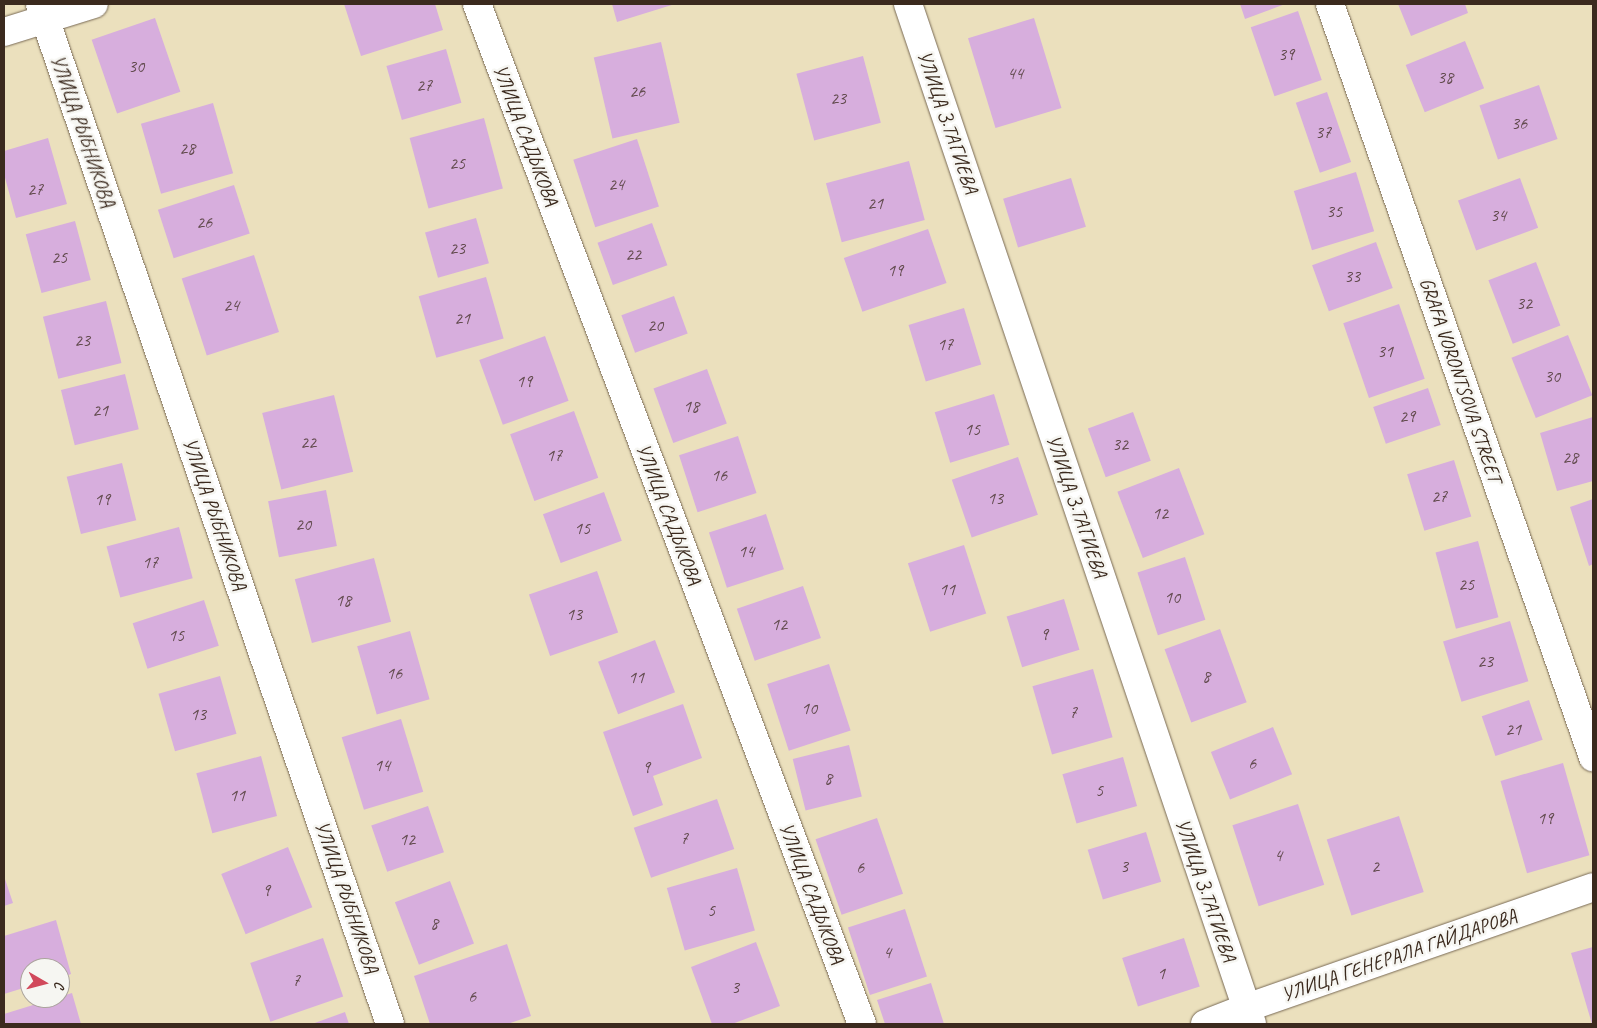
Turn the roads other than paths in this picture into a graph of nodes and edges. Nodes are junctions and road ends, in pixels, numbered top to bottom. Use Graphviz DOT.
graph roads {
  1 [pos="94,4"];
  2 [pos="477,4"];
  3 [pos="908,4"];
  4 [pos="1330,4"];
  5 [pos="42,11"];
  6 [pos="4,32"];
  7 [pos="1593,757"];
  8 [pos="1593,887"];
  9 [pos="1249,1016"];
  10 [pos="390,1024"];
  11 [pos="862,1024"];
  12 [pos="1206,1024"];
  1 -- 5 [label="street"];
  2 -- 11 [label="street, УЛИЦА САДЫКОВА"];
  3 -- 9 [label="street, УЛИЦА З.ТАГИЕВА"];
  4 -- 7 [label="street, GRAFA VORONTSOVA STREET"];
  5 -- 6 [label="street"];
  5 -- 10 [label="street, УЛИЦА РЫБНИКОВА"];
  8 -- 9 [label="street, УЛИЦА ГЕНЕРАЛА ГАЙДАРОВА"];
  9 -- 12 [label="street, УЛИЦА ГЕНЕРАЛА ГАЙДАРОВА"];
}
